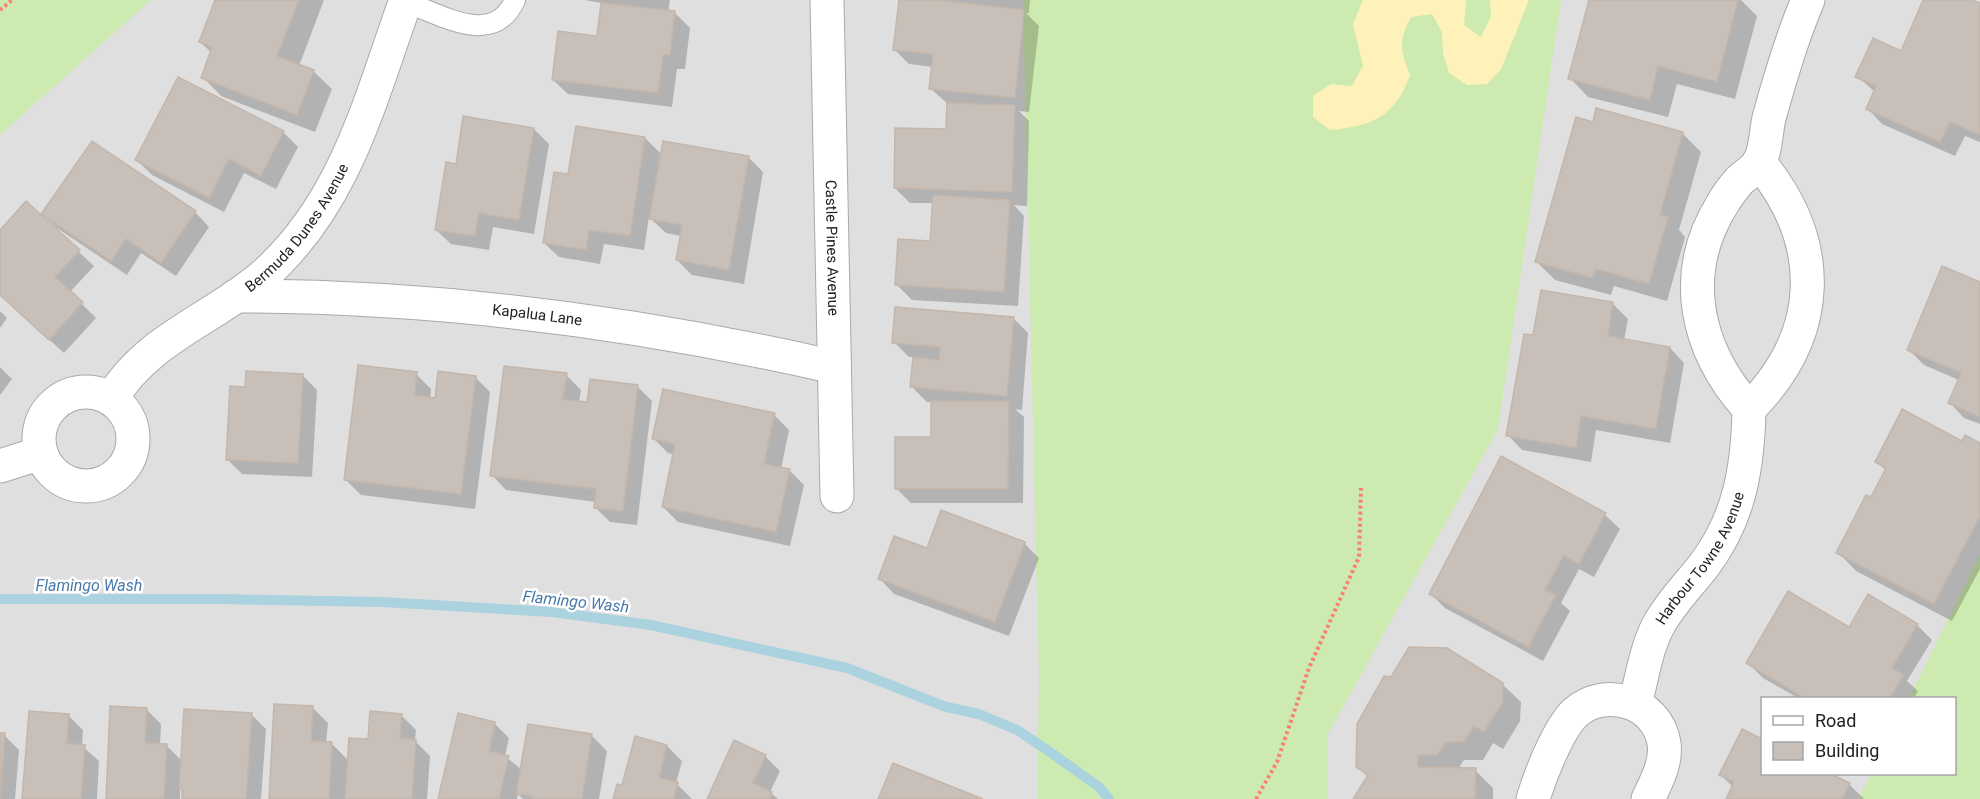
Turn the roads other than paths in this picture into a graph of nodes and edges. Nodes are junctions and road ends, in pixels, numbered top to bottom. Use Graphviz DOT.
graph roads {
  1 [pos="515,0"];
  2 [pos="827,0"];
  3 [pos="1808,0"];
  4 [pos="406,1"];
  5 [pos="1759,162"];
  6 [pos="236,296"];
  7 [pos="834,367"];
  8 [pos="112,398"];
  9 [pos="1749,409"];
  10 [pos="41,453"];
  11 [pos="0,466"];
  12 [pos="837,496"];
  13 [pos="1635,704"];
  14 [pos="1533,799"];
  15 [pos="1648,799"];
  1 -- 4 [label="lane"];
  2 -- 7 [label="street, Castle Pines Avenue"];
  3 -- 5 [label="street"];
  4 -- 6 [label="street, Bermuda Dunes Avenue"];
  5 -- 9 [label="street"];
  5 -- 9 [label="street"];
  6 -- 7 [label="street, Kapalua Lane"];
  6 -- 8 [label="street, Bermuda Dunes Avenue"];
  7 -- 12 [label="street, Castle Pines Avenue"];
  8 -- 10 [label="street"];
  8 -- 10 [label="street"];
  9 -- 13 [label="street, Harbour Towne Avenue"];
  10 -- 11 [label="street"];
  13 -- 14 [label="street"];
  13 -- 15 [label="street"];
}
